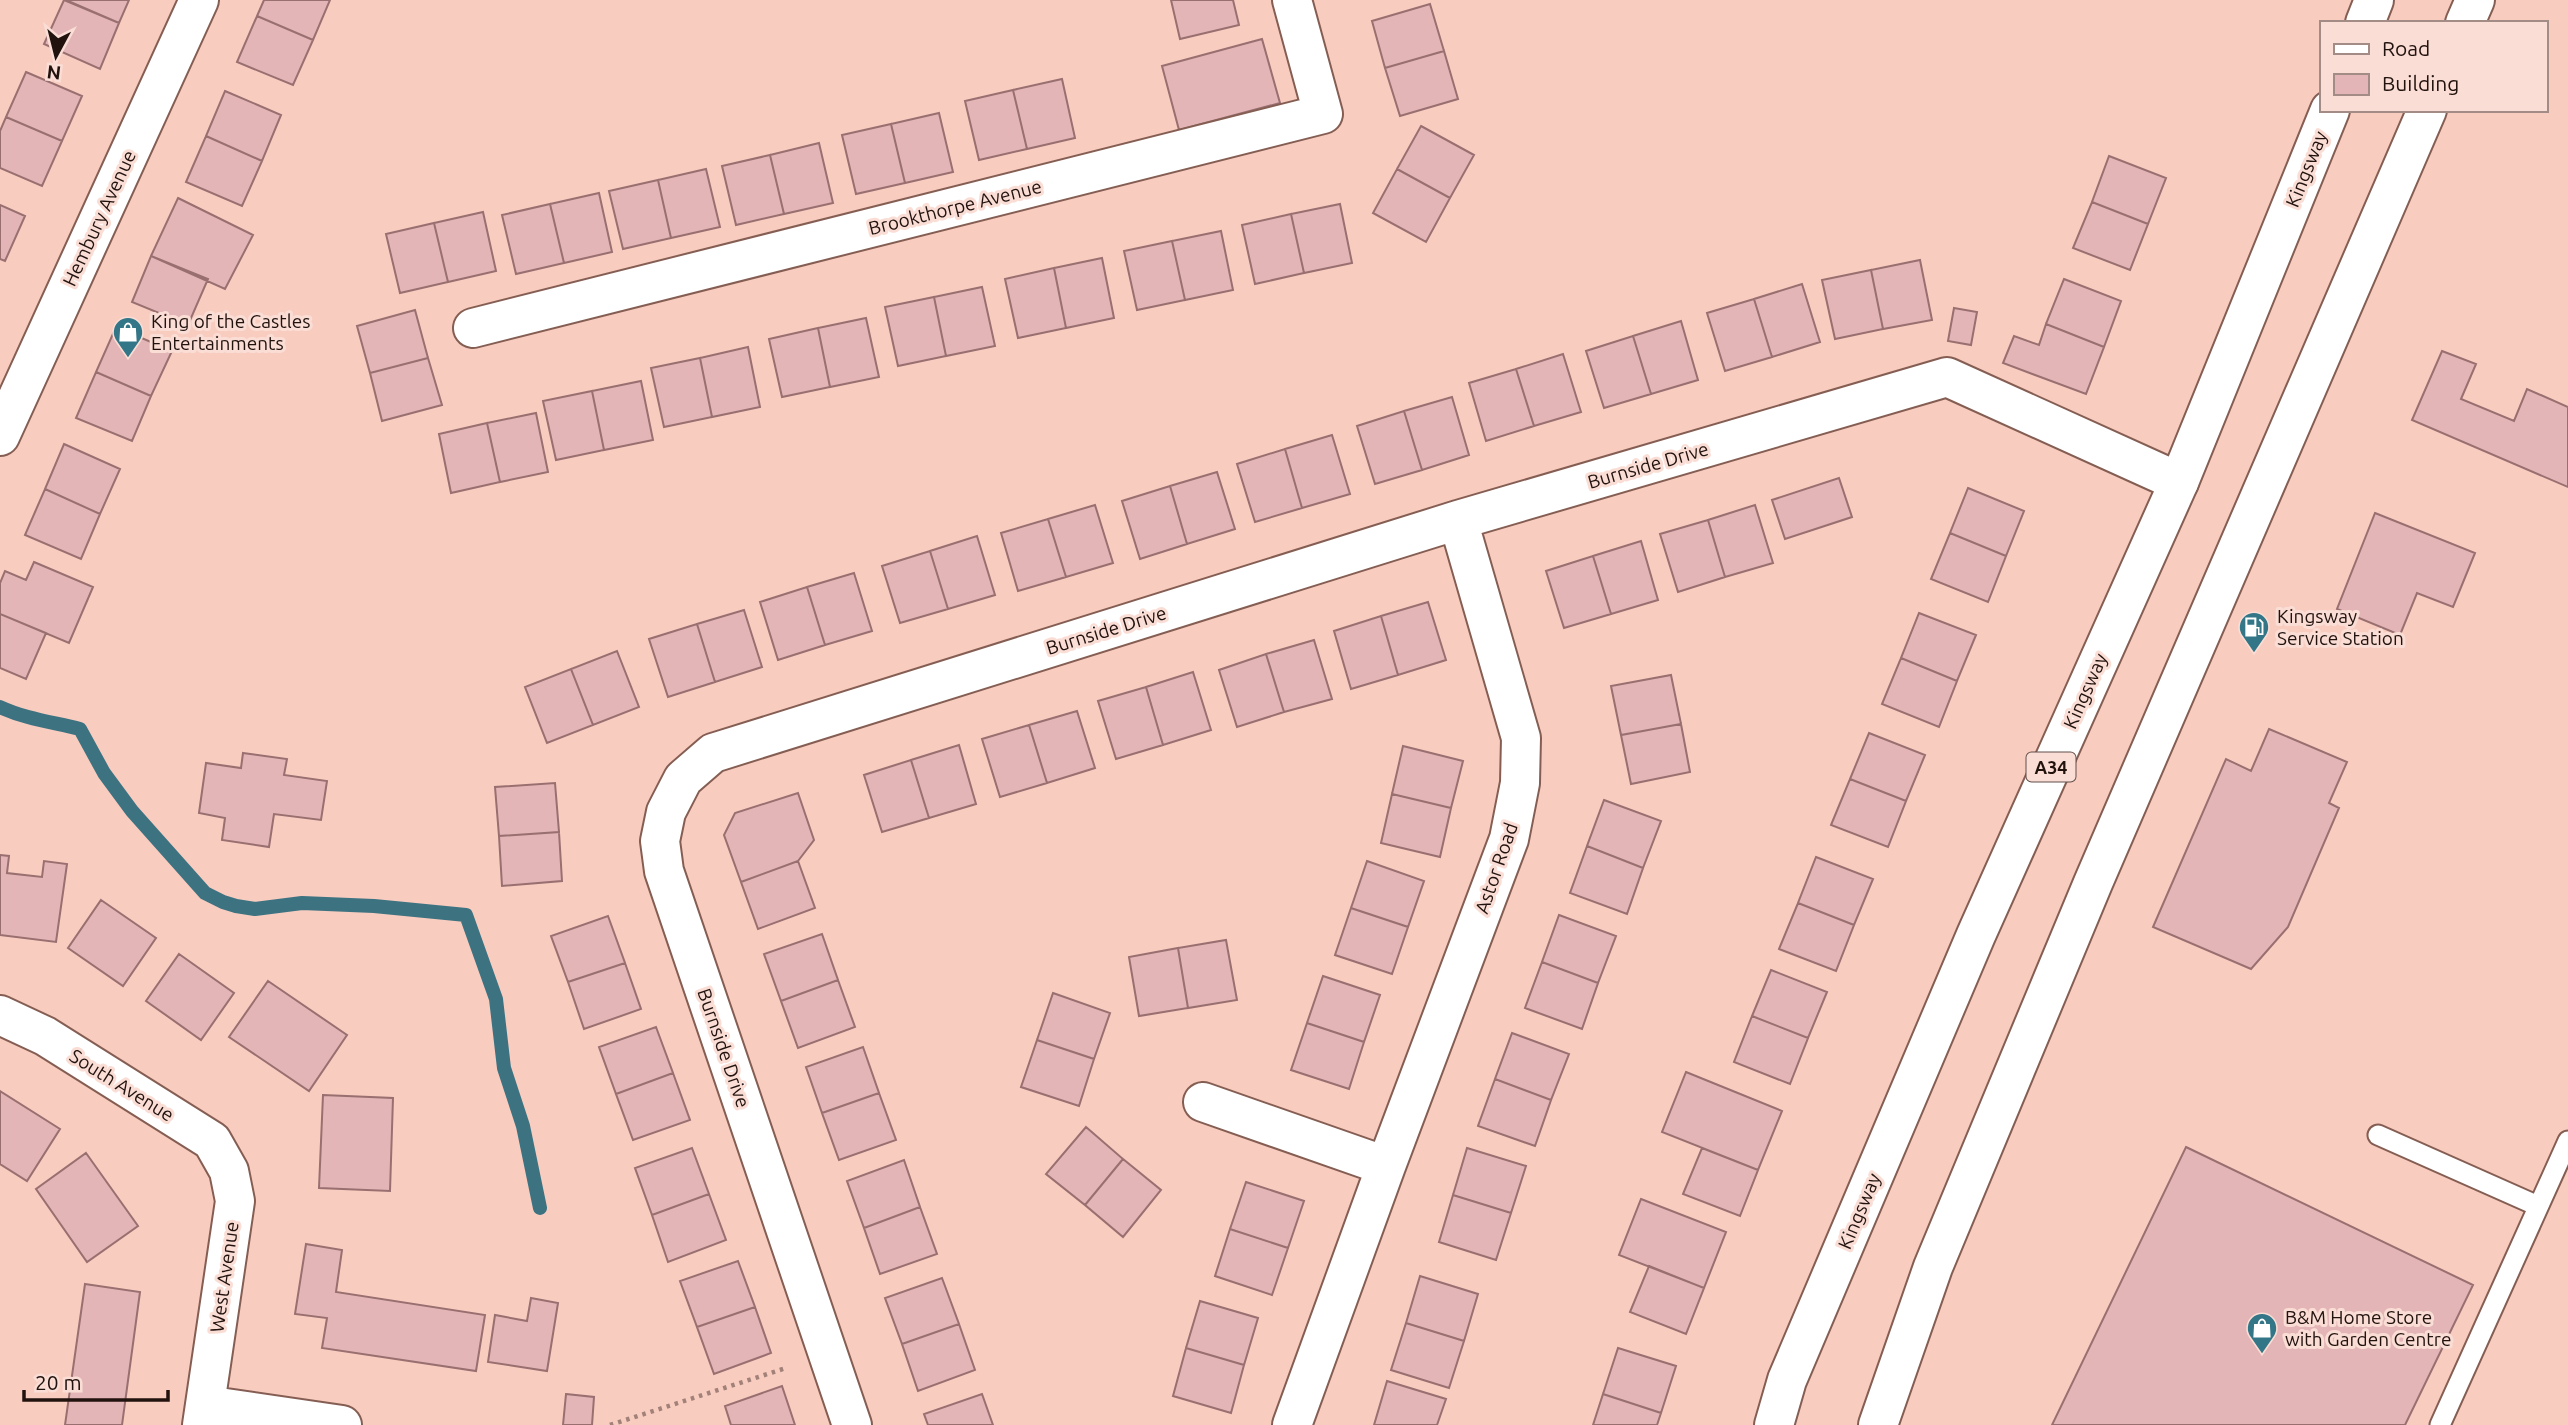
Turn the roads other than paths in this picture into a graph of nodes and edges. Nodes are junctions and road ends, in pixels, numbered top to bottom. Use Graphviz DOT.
graph roads {
  1 [pos="199,0"];
  2 [pos="1292,0"];
  3 [pos="2374,0"];
  4 [pos="2475,0"];
  5 [pos="2366,21"];
  6 [pos="2466,21"];
  7 [pos="2329,112"];
  8 [pos="2426,112"];
  9 [pos="473,328"];
  10 [pos="0,436"];
  11 [pos="2179,482"];
  12 [pos="1458,520"];
  13 [pos="0,1015"];
  14 [pos="1203,1102"];
  15 [pos="2378,1135"];
  16 [pos="2568,1141"];
  17 [pos="1385,1166"];
  18 [pos="229,1171"];
  19 [pos="2538,1206"];
  20 [pos="204,1415"];
  21 [pos="342,1425"];
  22 [pos="852,1425"];
  23 [pos="1292,1425"];
  24 [pos="1774,1425"];
  25 [pos="1878,1425"];
  26 [pos="2440,1425"];
  1 -- 10 [label="main road, Hembury Avenue"];
  2 -- 9 [label="main road, Brookthorpe Avenue"];
  3 -- 5 [label="main road"];
  4 -- 6 [label="main road"];
  7 -- 11 [label="main road, Kingsway / A34"];
  8 -- 25 [label="main road"];
  11 -- 12 [label="main road, Burnside Drive"];
  11 -- 24 [label="main road, Kingsway / A34"];
  12 -- 17 [label="main road, Astor Road"];
  12 -- 22 [label="main road, Burnside Drive"];
  13 -- 18 [label="main road, South Avenue"];
  14 -- 17 [label="main road"];
  15 -- 19 [label="lane"];
  16 -- 19 [label="lane"];
  17 -- 23 [label="main road, Astor Road"];
  18 -- 20 [label="main road, West Avenue"];
  19 -- 26 [label="lane"];
  20 -- 21 [label="main road"];
}
